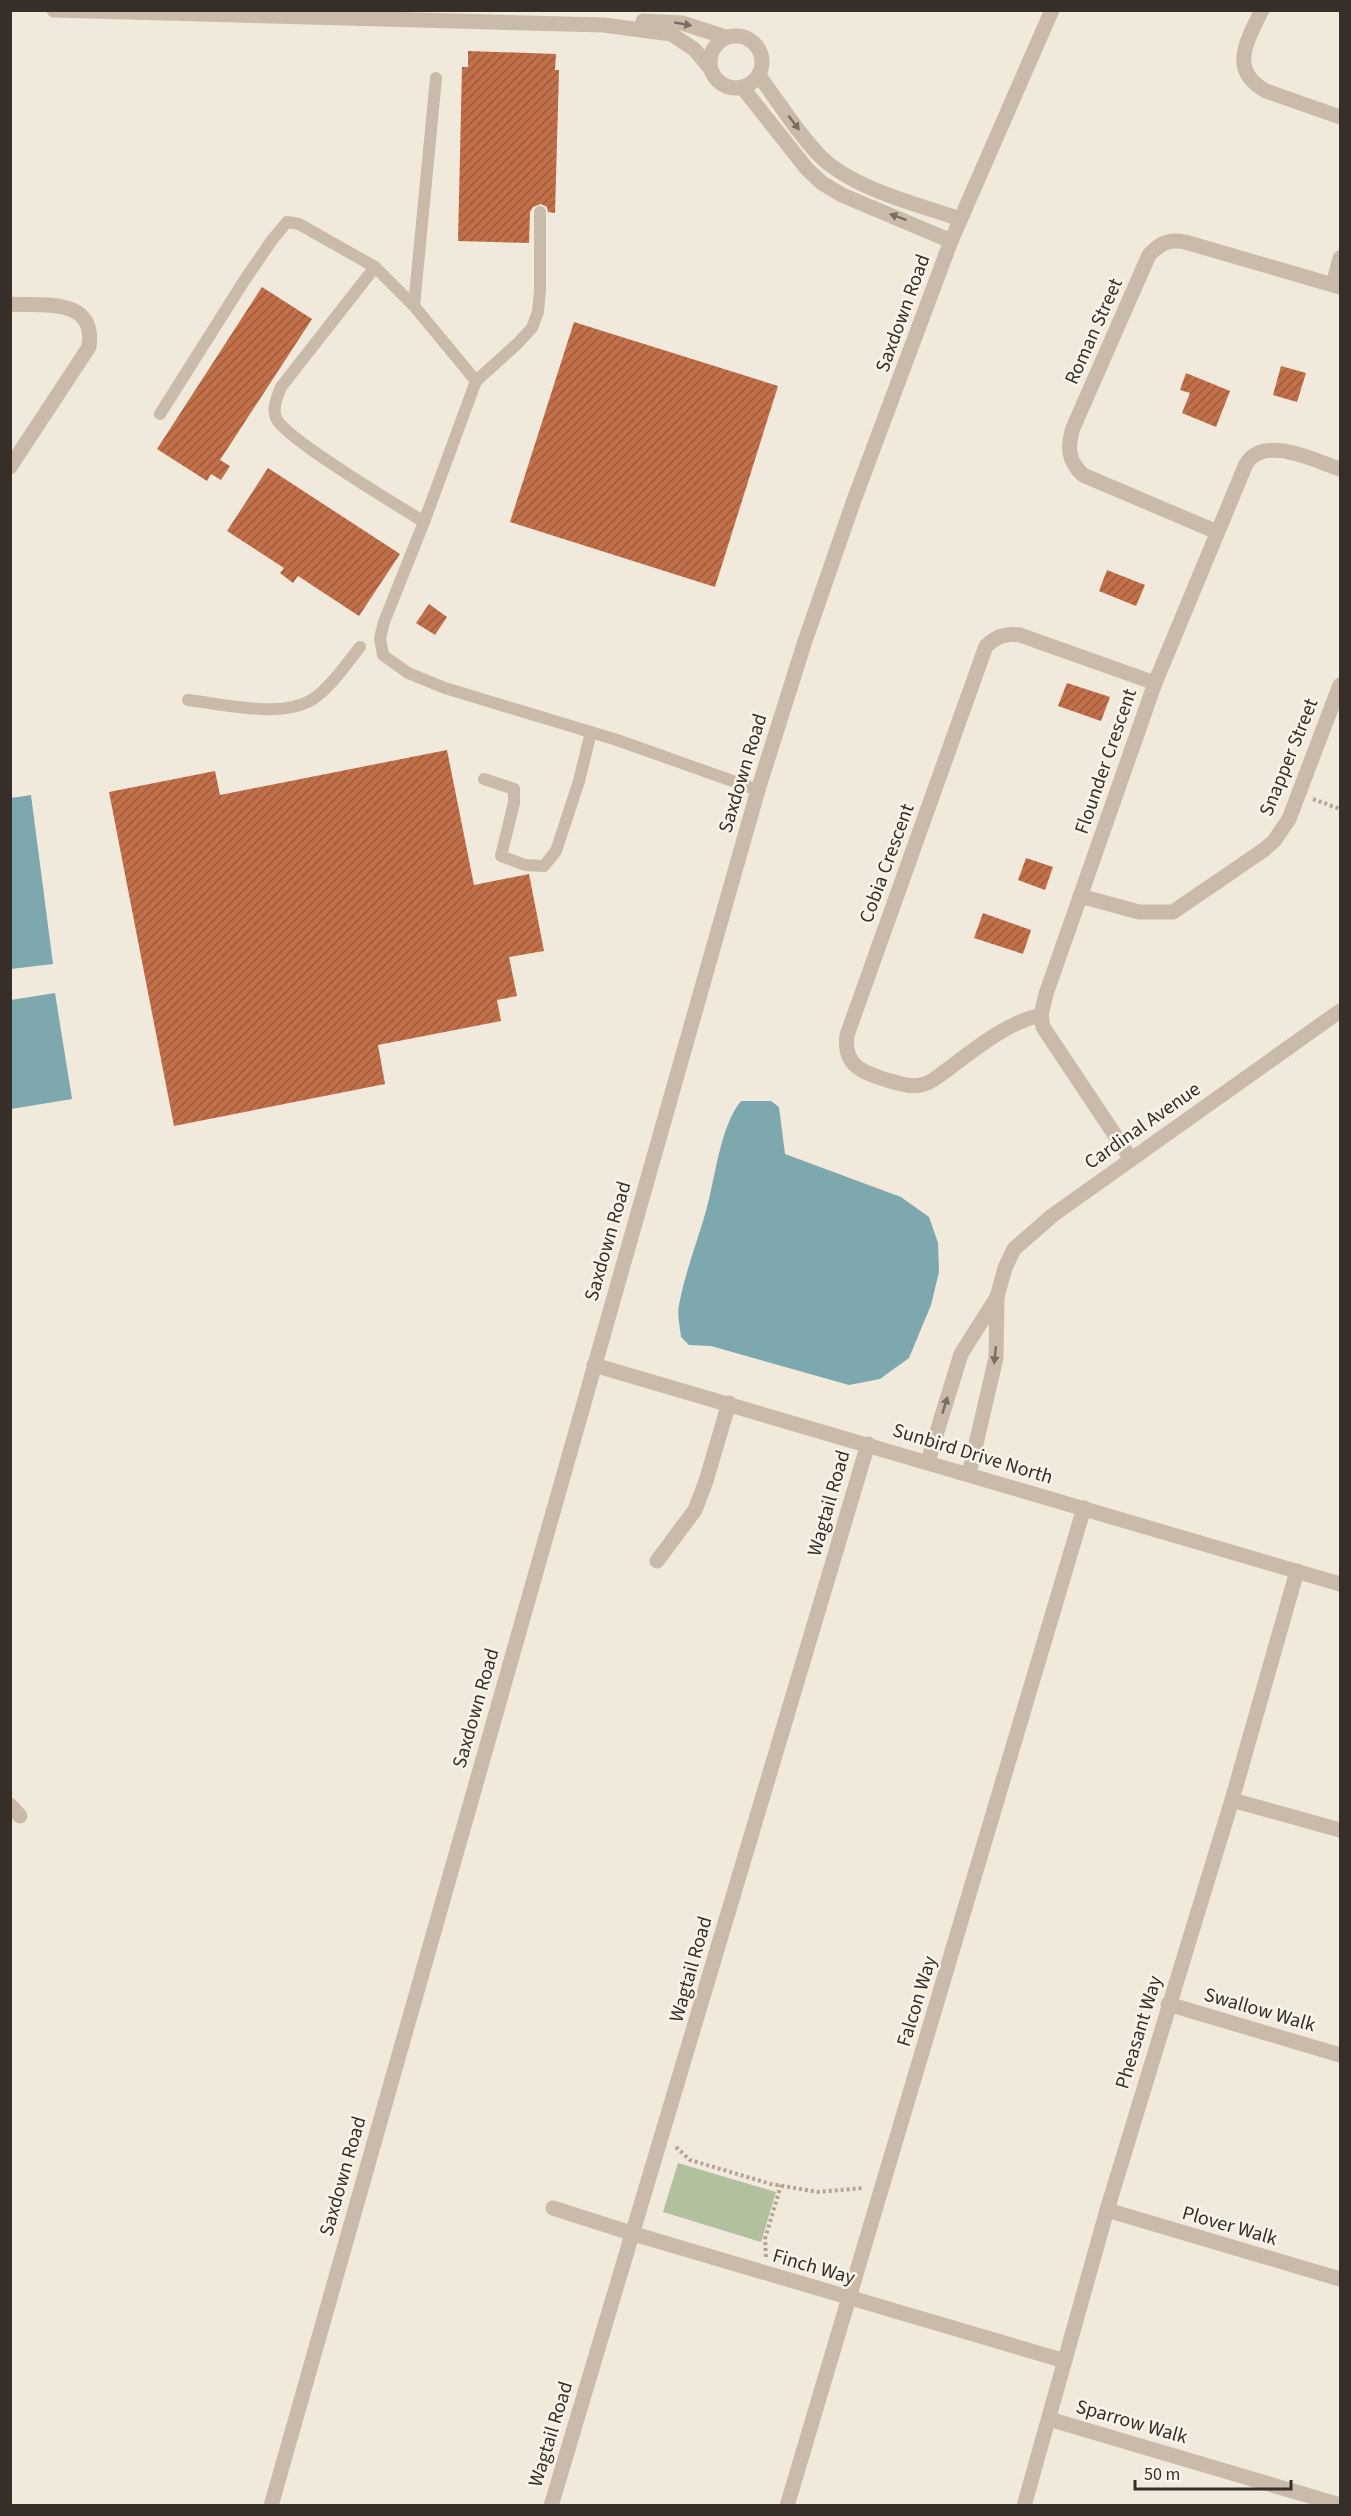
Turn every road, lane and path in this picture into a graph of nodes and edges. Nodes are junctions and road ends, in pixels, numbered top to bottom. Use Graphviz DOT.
graph roads {
  1 [pos="54,10"];
  2 [pos="1052,10"];
  3 [pos="1262,10"];
  4 [pos="172,12"];
  5 [pos="604,25"];
  6 [pos="725,38"];
  7 [pos="711,68"];
  8 [pos="759,76"];
  9 [pos="436,78"];
  10 [pos="742,87"];
  11 [pos="1341,117"];
  12 [pos="540,212"];
  13 [pos="960,219"];
  14 [pos="951,240"];
  15 [pos="1341,258"];
  16 [pos="375,267"];
  17 [pos="1337,286"];
  18 [pos="10,304"];
  19 [pos="414,306"];
  20 [pos="476,381"];
  21 [pos="160,414"];
  22 [pos="12,460"];
  23 [pos="1341,469"];
  24 [pos="424,522"];
  25 [pos="1217,532"];
  26 [pos="360,647"];
  27 [pos="1155,682"];
  28 [pos="1341,685"];
  29 [pos="189,700"];
  30 [pos="591,732"];
  31 [pos="484,779"];
  32 [pos="758,790"];
  33 [pos="1298,794"];
  34 [pos="1341,809"];
  35 [pos="1080,896"];
  36 [pos="1341,1011"];
  37 [pos="1041,1015"];
  38 [pos="1131,1159"];
  39 [pos="997,1297"];
  40 [pos="594,1365"];
  41 [pos="729,1403"];
  42 [pos="868,1444"];
  43 [pos="928,1461"];
  44 [pos="969,1474"];
  45 [pos="1084,1508"];
  46 [pos="657,1561"];
  47 [pos="1297,1571"];
  48 [pos="1341,1584"];
  49 [pos="1232,1800"];
  50 [pos="1341,1830"];
  51 [pos="1168,2004"];
  52 [pos="1341,2055"];
  53 [pos="661,2141"];
  54 [pos="781,2186"];
  55 [pos="882,2190"];
  56 [pos="553,2208"];
  57 [pos="1107,2210"];
  58 [pos="634,2235"];
  59 [pos="762,2272"];
  60 [pos="1341,2279"];
  61 [pos="850,2298"];
  62 [pos="1065,2361"];
  63 [pos="1049,2419"];
  64 [pos="271,2505"];
  65 [pos="551,2505"];
  66 [pos="787,2505"];
  67 [pos="1024,2505"];
  68 [pos="1341,2505"];
  1 -- 4 [label="street"];
  2 -- 13 [label="street, Saxdown Road"];
  3 -- 11 [label="street"];
  4 -- 5 [label="street"];
  5 -- 6 [label="street, one-way"];
  5 -- 7 [label="street"];
  6 -- 7 [label="street"];
  6 -- 8 [label="street"];
  7 -- 10 [label="street"];
  8 -- 10 [label="street"];
  8 -- 13 [label="street, one-way"];
  9 -- 19 [label="lane"];
  14 -- 10 [label="street, one-way"];
  12 -- 20 [label="lane"];
  13 -- 14 [label="street, Saxdown Road"];
  14 -- 32 [label="street, Saxdown Road"];
  15 -- 17 [label="street"];
  16 -- 19 [label="lane"];
  16 -- 21 [label="lane"];
  16 -- 24 [label="lane"];
  17 -- 25 [label="street, Roman Street"];
  18 -- 22 [label="street"];
  19 -- 20 [label="lane"];
  20 -- 24 [label="lane"];
  23 -- 25 [label="street, Flounder Crescent"];
  24 -- 30 [label="lane"];
  25 -- 27 [label="street, Flounder Crescent"];
  26 -- 29 [label="lane"];
  27 -- 35 [label="street, Flounder Crescent"];
  27 -- 37 [label="street, Cobia Crescent"];
  28 -- 33 [label="street, Snapper Street"];
  30 -- 31 [label="lane"];
  30 -- 32 [label="lane"];
  32 -- 40 [label="street, Saxdown Road"];
  33 -- 34 [label="path"];
  33 -- 35 [label="street, Snapper Street"];
  35 -- 37 [label="street, Flounder Crescent"];
  36 -- 38 [label="street, Cardinal Avenue"];
  37 -- 38 [label="street"];
  38 -- 39 [label="street, Cardinal Avenue"];
  43 -- 39 [label="street, Cardinal Avenue, one-way"];
  39 -- 44 [label="street, Cardinal Avenue, one-way"];
  40 -- 41 [label="street, Sunbird Drive North"];
  40 -- 64 [label="street, Saxdown Road"];
  41 -- 42 [label="street, Sunbird Drive North"];
  41 -- 46 [label="street"];
  42 -- 43 [label="street, Sunbird Drive North"];
  42 -- 53 [label="street, Wagtail Road"];
  43 -- 44 [label="street, Sunbird Drive North"];
  44 -- 45 [label="street, Sunbird Drive North"];
  45 -- 47 [label="street, Sunbird Drive North"];
  45 -- 55 [label="street, Falcon Way"];
  47 -- 48 [label="street, Sunbird Drive North"];
  47 -- 49 [label="street, Pheasant Way"];
  49 -- 50 [label="street"];
  49 -- 51 [label="street, Pheasant Way"];
  51 -- 52 [label="street, Swallow Walk"];
  51 -- 57 [label="street, Pheasant Way"];
  53 -- 54 [label="path"];
  53 -- 58 [label="street, Wagtail Road"];
  54 -- 55 [label="path"];
  54 -- 59 [label="path"];
  55 -- 61 [label="street, Falcon Way"];
  56 -- 58 [label="street, Finch Way"];
  57 -- 60 [label="street, Plover Walk"];
  57 -- 62 [label="street, Pheasant Way"];
  58 -- 59 [label="street, Finch Way"];
  58 -- 65 [label="street, Wagtail Road"];
  59 -- 61 [label="street, Finch Way"];
  61 -- 62 [label="street, Finch Way"];
  61 -- 66 [label="street, Falcon Way"];
  62 -- 63 [label="street, Pheasant Way"];
  63 -- 67 [label="street, Pheasant Way"];
  63 -- 68 [label="street, Sparrow Walk"];
}
